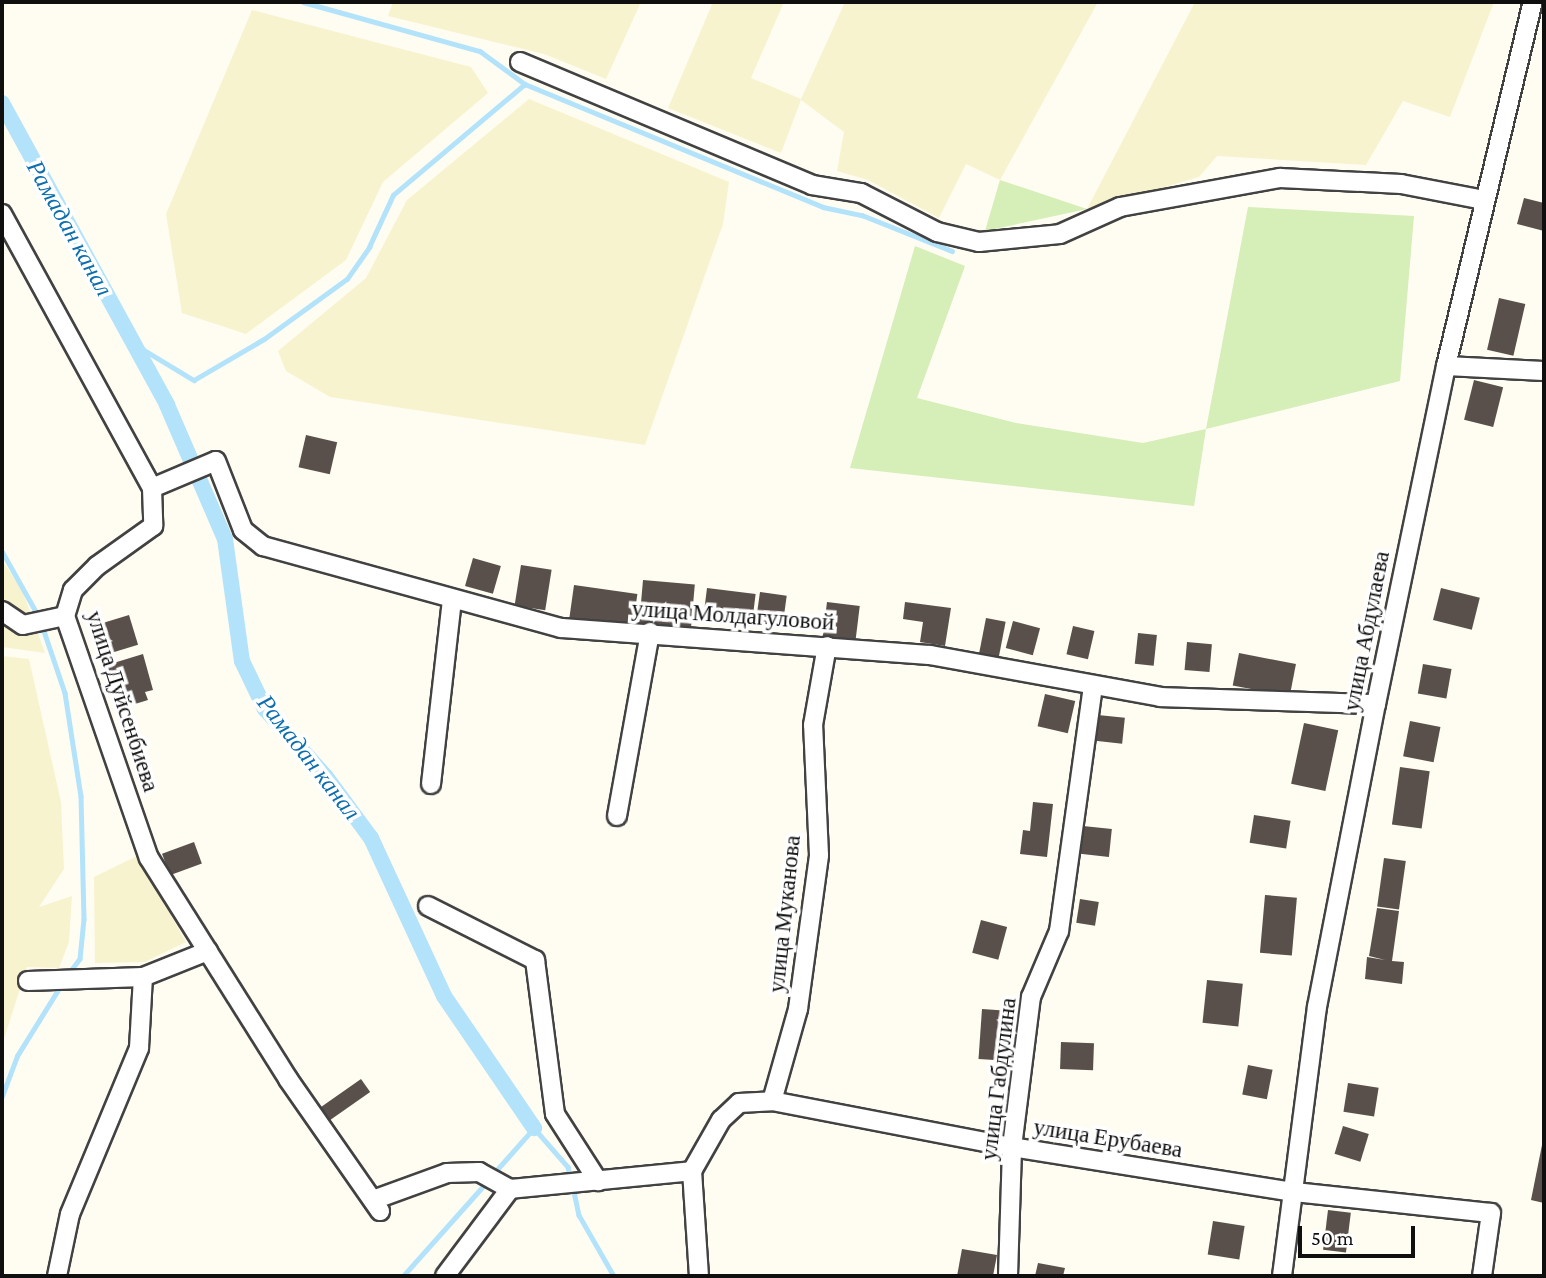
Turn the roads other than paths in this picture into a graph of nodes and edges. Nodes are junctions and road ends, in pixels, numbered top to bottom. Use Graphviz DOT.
graph roads {
  1 [pos="1533,2"];
  2 [pos="520,62"];
  3 [pos="1483,200"];
  4 [pos="2,214"];
  5 [pos="1446,366"];
  6 [pos="1544,371"];
  7 [pos="152,488"];
  8 [pos="453,600"];
  9 [pos="2,611"];
  10 [pos="65,616"];
  11 [pos="650,632"];
  12 [pos="827,646"];
  13 [pos="1093,685"];
  14 [pos="1377,704"];
  15 [pos="431,784"];
  16 [pos="617,816"];
  17 [pos="428,906"];
  18 [pos="208,951"];
  19 [pos="143,977"];
  20 [pos="28,981"];
  21 [pos="772,1101"];
  22 [pos="1012,1147"];
  23 [pos="692,1171"];
  24 [pos="598,1181"];
  25 [pos="510,1189"];
  26 [pos="1294,1192"];
  27 [pos="57,1276"];
  28 [pos="445,1276"];
  29 [pos="699,1276"];
  30 [pos="1008,1276"];
  31 [pos="1282,1276"];
  32 [pos="1482,1276"];
  1 -- 3 [label="street, улица Абдулаева"];
  2 -- 3 [label="street"];
  3 -- 5 [label="street, улица Абдулаева"];
  4 -- 7 [label="street, улица Дуйсенбиева"];
  5 -- 6 [label="street"];
  5 -- 14 [label="street, улица Абдулаева"];
  7 -- 8 [label="street, улица Молдагуловой"];
  7 -- 10 [label="street, улица Дуйсенбиева"];
  8 -- 11 [label="street, улица Молдагуловой"];
  8 -- 15 [label="street"];
  9 -- 10 [label="street"];
  10 -- 18 [label="street, улица Дуйсенбиева"];
  11 -- 12 [label="street, улица Молдагуловой"];
  11 -- 16 [label="street"];
  12 -- 13 [label="street, улица Молдагуловой"];
  12 -- 21 [label="street, улица Муканова"];
  13 -- 14 [label="street, улица Молдагуловой"];
  13 -- 22 [label="street, улица Габдулина"];
  14 -- 26 [label="street, улица Абдулаева"];
  17 -- 24 [label="street"];
  18 -- 19 [label="street"];
  18 -- 25 [label="street, улица Дуйсенбиева"];
  19 -- 20 [label="street"];
  19 -- 27 [label="street"];
  21 -- 22 [label="street, улица Ерубаева"];
  21 -- 23 [label="street, улица Ерубаева"];
  22 -- 26 [label="street, улица Ерубаева"];
  22 -- 30 [label="street, улица Габдулина"];
  23 -- 24 [label="street"];
  23 -- 29 [label="street"];
  24 -- 25 [label="street"];
  25 -- 28 [label="street"];
  26 -- 31 [label="street, улица Абдулаева"];
  26 -- 32 [label="street, улица Ерубаева"];
}
